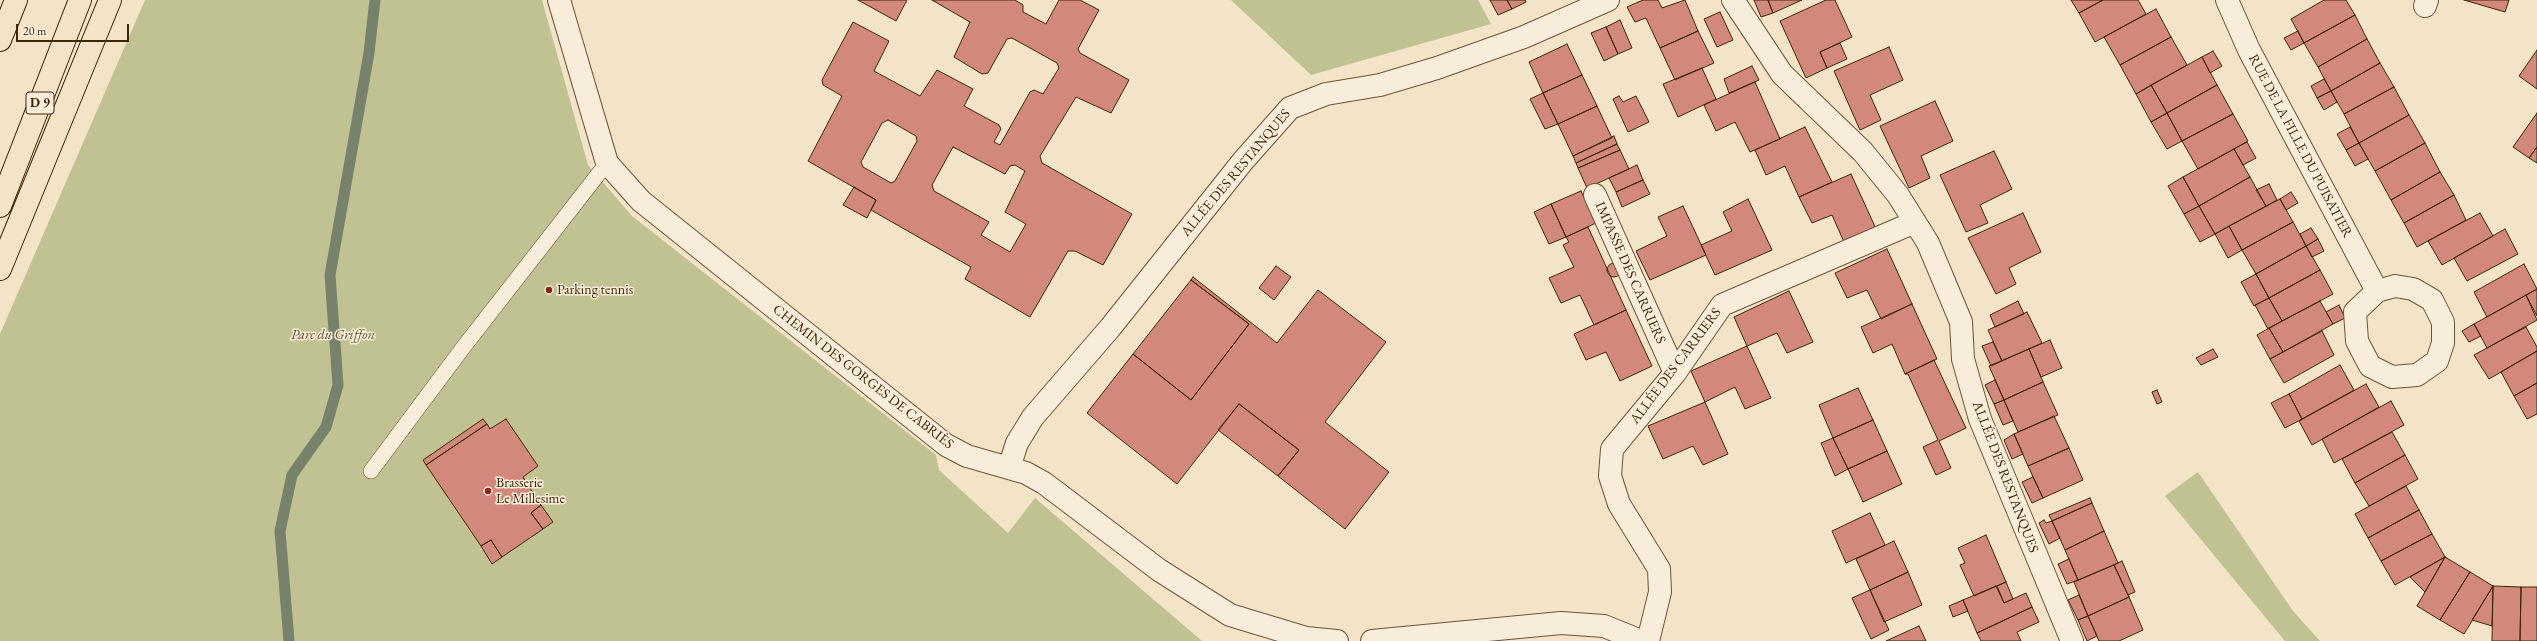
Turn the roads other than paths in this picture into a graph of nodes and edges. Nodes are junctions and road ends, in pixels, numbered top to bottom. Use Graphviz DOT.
graph roads {
  1 [pos="16,0"];
  2 [pos="80,0"];
  3 [pos="110,0"];
  4 [pos="559,0"];
  5 [pos="1608,0"];
  6 [pos="1733,0"];
  7 [pos="2227,0"];
  8 [pos="0,40"];
  9 [pos="607,163"];
  10 [pos="1595,195"];
  11 [pos="0,206"];
  12 [pos="1915,222"];
  13 [pos="0,269"];
  14 [pos="2377,291"];
  15 [pos="1675,373"];
  16 [pos="1009,468"];
  17 [pos="371,471"];
  18 [pos="1337,641"];
  19 [pos="1372,641"];
  20 [pos="1641,641"];
  21 [pos="1648,641"];
  22 [pos="2072,641"];
  1 -- 8 [label="highway"];
  2 -- 11 [label="highway, D 9"];
  3 -- 13 [label="highway"];
  4 -- 9 [label="street, CHEMIN DES GORGES DE CABRIÈS"];
  5 -- 16 [label="street, ALLÉE DES RESTANQUES"];
  6 -- 12 [label="street, ALLÉE DES RESTANQUES"];
  7 -- 14 [label="street, RUE DE LA FILLE DU PUISATIER"];
  9 -- 16 [label="street, CHEMIN DES GORGES DE CABRIÈS"];
  9 -- 17 [label="lane"];
  10 -- 15 [label="street, IMPASSE DES CARRIERS"];
  12 -- 15 [label="street, ALLÉE DES CARRIERS"];
  12 -- 22 [label="street, ALLÉE DES RESTANQUES"];
  14 -- 14 [label="street"];
  15 -- 21 [label="street, ALLÉE DES CARRIERS"];
  16 -- 18 [label="street, CHEMIN DES GORGES DE CABRIÈS"];
  19 -- 20 [label="street"];
}
